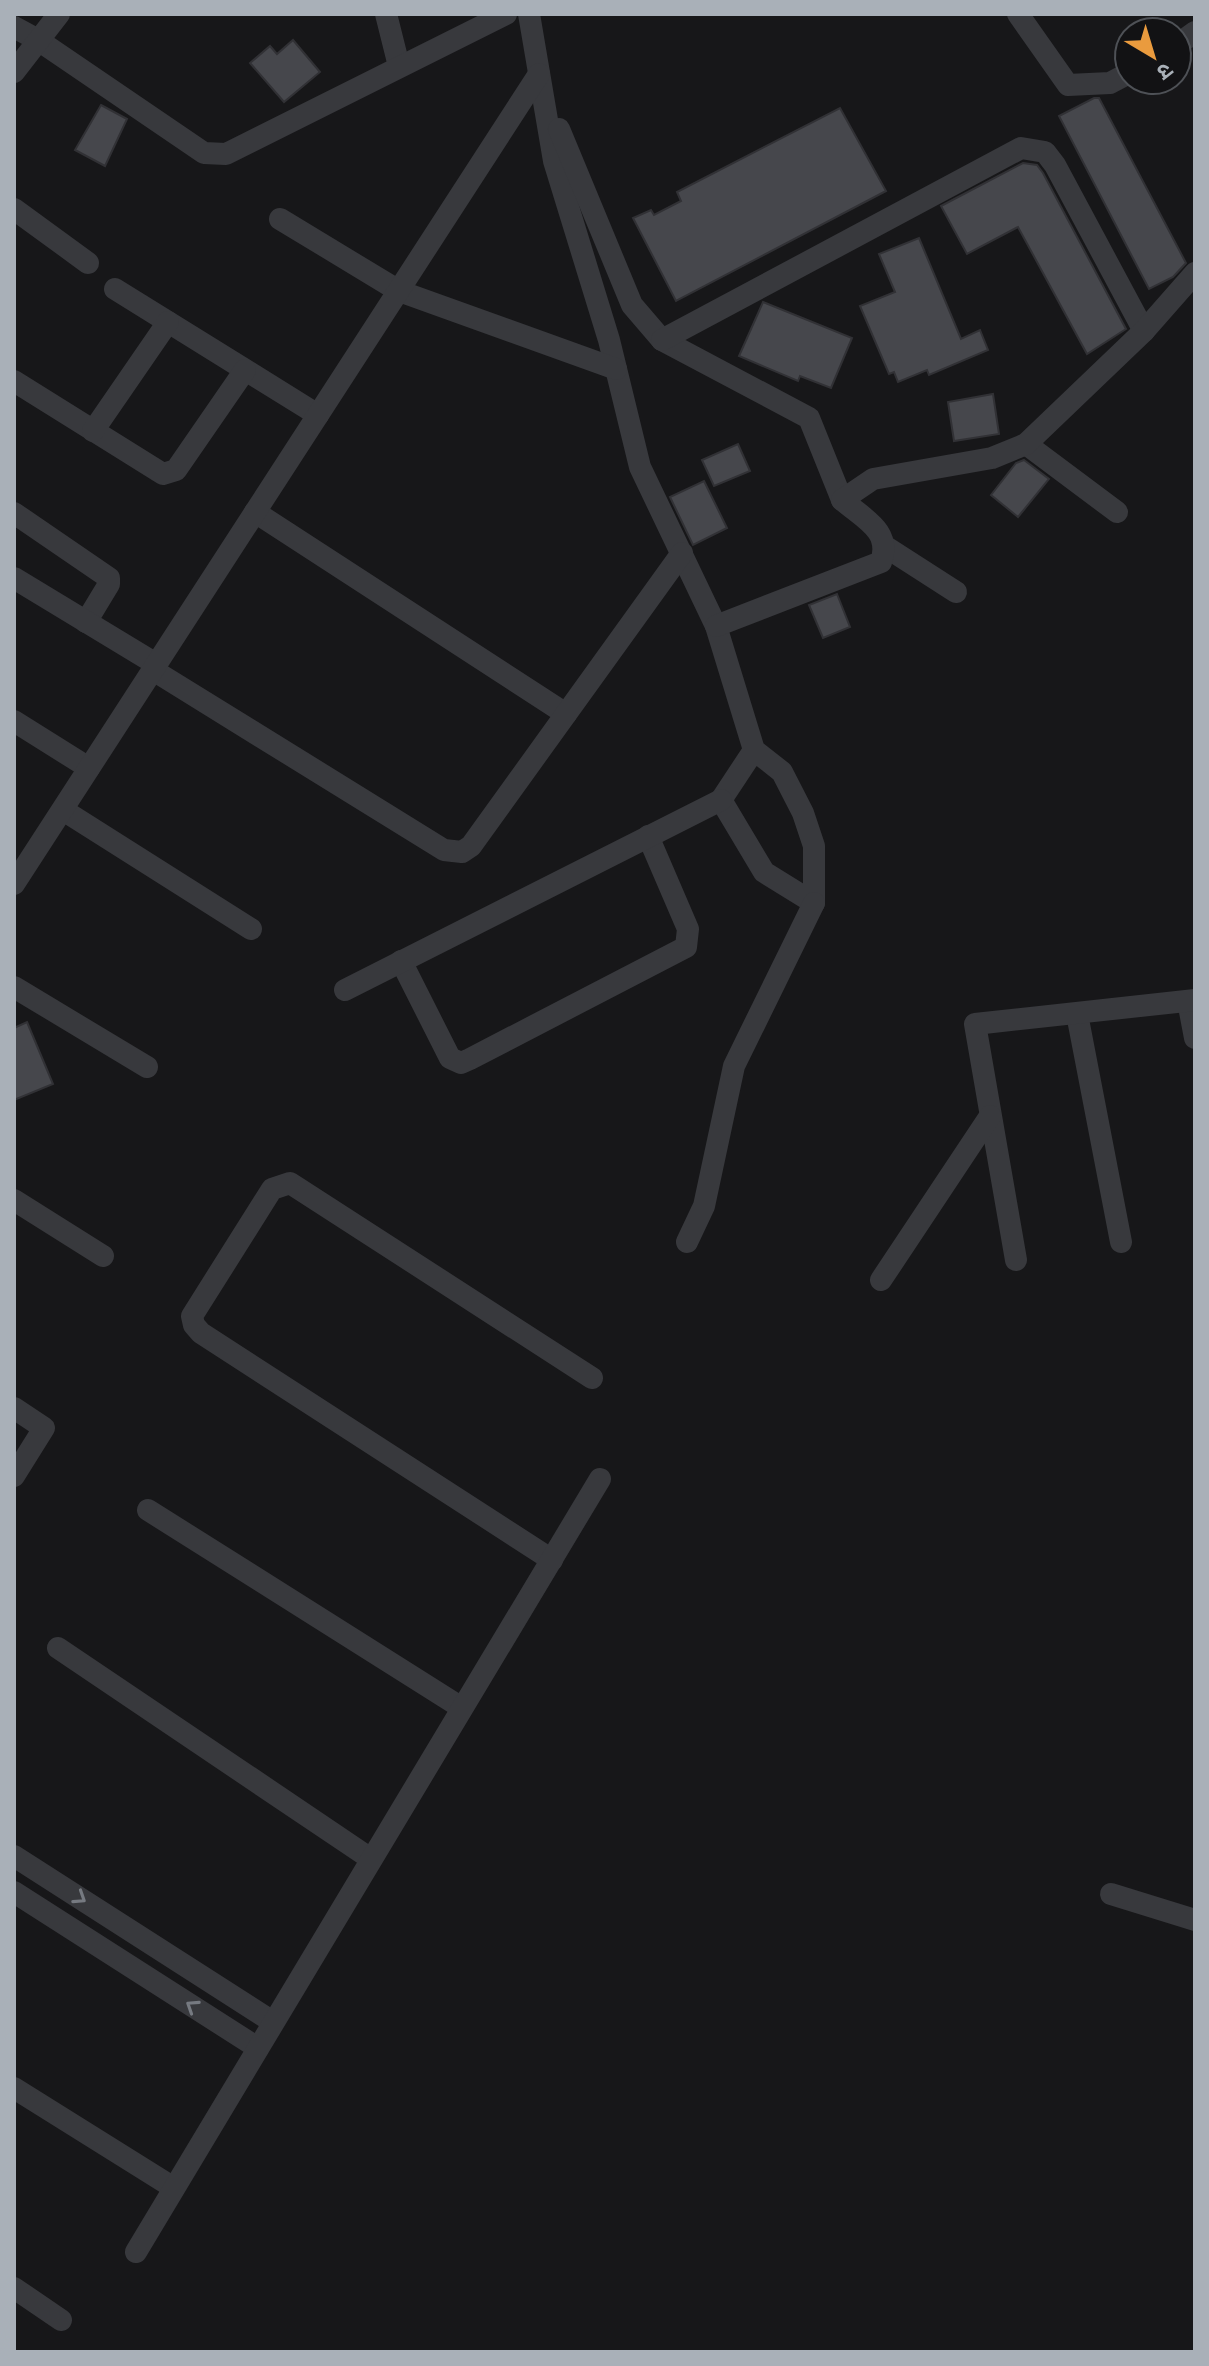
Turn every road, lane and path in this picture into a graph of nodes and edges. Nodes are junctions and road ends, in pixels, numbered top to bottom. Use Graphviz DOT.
graph roads {
  1 [pos="59,14"];
  2 [pos="386,14"];
  3 [pos="506,14"];
  4 [pos="529,14"];
  5 [pos="1018,14"];
  6 [pos="14,27"];
  7 [pos="38,40"];
  8 [pos="399,66"];
  9 [pos="14,72"];
  10 [pos="539,74"];
  11 [pos="1113,81"];
  12 [pos="559,129"];
  13 [pos="14,209"];
  14 [pos="280,219"];
  15 [pos="88,263"];
  16 [pos="1195,273"];
  17 [pos="115,289"];
  18 [pos="399,291"];
  19 [pos="168,322"];
  20 [pos="1144,331"];
  21 [pos="662,340"];
  22 [pos="616,369"];
  23 [pos="245,370"];
  24 [pos="14,381"];
  25 [pos="318,415"];
  26 [pos="93,431"];
  27 [pos="1026,444"];
  28 [pos="842,500"];
  29 [pos="255,512"];
  30 [pos="1117,512"];
  31 [pos="14,513"];
  32 [pos="886,547"];
  33 [pos="682,553"];
  34 [pos="14,578"];
  35 [pos="956,592"];
  36 [pos="86,622"];
  37 [pos="716,626"];
  38 [pos="154,667"];
  39 [pos="566,714"];
  40 [pos="16,727"];
  41 [pos="754,750"];
  42 [pos="89,768"];
  43 [pos="721,800"];
  44 [pos="63,810"];
  45 [pos="648,836"];
  46 [pos="14,884"];
  47 [pos="814,903"];
  48 [pos="251,929"];
  49 [pos="401,961"];
  50 [pos="14,987"];
  51 [pos="345,990"];
  52 [pos="1192,1001"];
  53 [pos="1077,1014"];
  54 [pos="1195,1038"];
  55 [pos="147,1067"];
  56 [pos="990,1116"];
  57 [pos="14,1200"];
  58 [pos="687,1242"];
  59 [pos="1121,1242"];
  60 [pos="103,1256"];
  61 [pos="1016,1260"];
  62 [pos="881,1280"];
  63 [pos="592,1378"];
  64 [pos="14,1408"];
  65 [pos="14,1476"];
  66 [pos="600,1479"];
  67 [pos="148,1510"];
  68 [pos="552,1560"];
  69 [pos="58,1648"];
  70 [pos="462,1708"];
  71 [pos="14,1856"];
  72 [pos="371,1859"];
  73 [pos="14,1892"];
  74 [pos="1111,1894"];
  75 [pos="1195,1920"];
  76 [pos="273,2022"];
  77 [pos="258,2048"];
  78 [pos="14,2088"];
  79 [pos="174,2188"];
  80 [pos="136,2252"];
  81 [pos="14,2288"];
  82 [pos="61,2320"];
  1 -- 7 [label="street"];
  2 -- 8 [label="street"];
  3 -- 8 [label="street"];
  4 -- 10 [label="street"];
  5 -- 11 [label="street"];
  6 -- 7 [label="street"];
  7 -- 8 [label="street"];
  7 -- 9 [label="street"];
  10 -- 18 [label="street"];
  10 -- 22 [label="street"];
  12 -- 21 [label="street"];
  13 -- 15 [label="street"];
  14 -- 18 [label="street"];
  16 -- 20 [label="street"];
  17 -- 19 [label="street"];
  18 -- 22 [label="street"];
  18 -- 25 [label="street"];
  19 -- 23 [label="street"];
  19 -- 26 [label="street"];
  20 -- 21 [label="street"];
  20 -- 27 [label="street"];
  21 -- 28 [label="street"];
  22 -- 33 [label="street"];
  23 -- 25 [label="street"];
  23 -- 26 [label="street"];
  24 -- 26 [label="street"];
  25 -- 29 [label="street"];
  27 -- 28 [label="street"];
  27 -- 30 [label="street"];
  28 -- 32 [label="street"];
  29 -- 38 [label="street"];
  29 -- 39 [label="street"];
  31 -- 36 [label="street"];
  32 -- 35 [label="street"];
  32 -- 37 [label="street"];
  33 -- 37 [label="street"];
  33 -- 39 [label="street"];
  34 -- 36 [label="street"];
  36 -- 38 [label="street"];
  37 -- 41 [label="street"];
  38 -- 39 [label="street"];
  38 -- 42 [label="street"];
  40 -- 42 [label="street"];
  41 -- 43 [label="street"];
  41 -- 47 [label="street"];
  42 -- 44 [label="street"];
  43 -- 45 [label="street"];
  43 -- 47 [label="street"];
  44 -- 46 [label="street"];
  44 -- 48 [label="street"];
  45 -- 49 [label="street"];
  45 -- 49 [label="street"];
  47 -- 58 [label="street"];
  49 -- 51 [label="street"];
  50 -- 55 [label="street"];
  52 -- 53 [label="street"];
  52 -- 54 [label="street"];
  53 -- 56 [label="street"];
  53 -- 59 [label="street"];
  56 -- 61 [label="street"];
  56 -- 62 [label="street"];
  57 -- 60 [label="street"];
  63 -- 68 [label="street"];
  64 -- 65 [label="street"];
  66 -- 68 [label="street"];
  67 -- 70 [label="street"];
  68 -- 70 [label="street"];
  69 -- 72 [label="street"];
  70 -- 72 [label="street"];
  71 -- 76 [label="street, one-way"];
  72 -- 76 [label="street"];
  77 -- 73 [label="street, one-way"];
  74 -- 75 [label="street"];
  76 -- 77 [label="street"];
  77 -- 79 [label="street"];
  78 -- 79 [label="street"];
  79 -- 80 [label="street"];
  81 -- 82 [label="street"];
}
